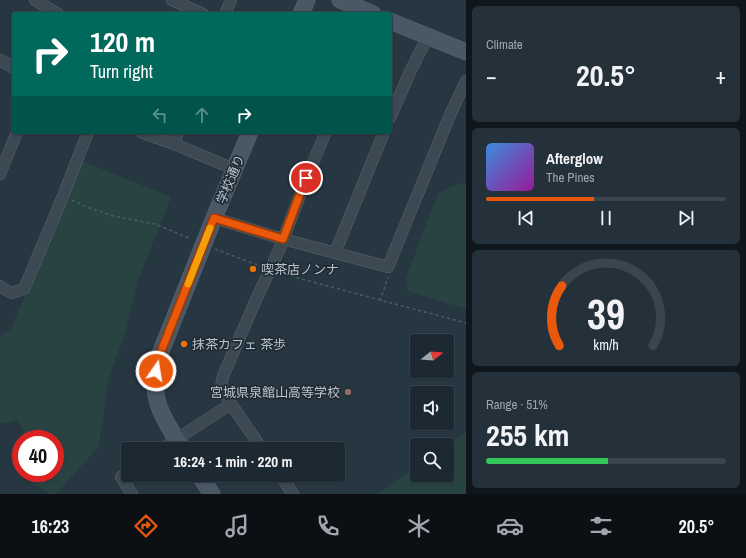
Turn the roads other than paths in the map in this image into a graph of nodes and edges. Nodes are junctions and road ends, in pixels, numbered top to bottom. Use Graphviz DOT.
graph roads {
  1 [pos="35,0"];
  2 [pos="172,0"];
  3 [pos="231,0"];
  4 [pos="307,0"];
  5 [pos="340,0"];
  6 [pos="55,12"];
  7 [pos="199,12"];
  8 [pos="226,12"];
  9 [pos="302,12"];
  10 [pos="368,12"];
  11 [pos="392,22"];
  12 [pos="428,36"];
  13 [pos="466,52"];
  14 [pos="0,60"];
  15 [pos="12,67"];
  16 [pos="466,81"];
  17 [pos="392,113"];
  18 [pos="16,134"];
  19 [pos="87,134"];
  20 [pos="146,134"];
  21 [pos="177,134"];
  22 [pos="249,134"];
  23 [pos="325,134"];
  24 [pos="383,134"];
  25 [pos="174,144"];
  26 [pos="234,169"];
  27 [pos="0,174"];
  28 [pos="214,218"];
  29 [pos="283,239"];
  30 [pos="335,253"];
  31 [pos="0,286"];
  32 [pos="231,404"];
  33 [pos="178,442"];
  34 [pos="182,442"];
  35 [pos="257,442"];
  36 [pos="124,482"];
  37 [pos="204,482"];
  38 [pos="285,482"];
  39 [pos="132,494"];
  40 [pos="212,494"];
  41 [pos="293,494"];
  1 -- 6 [label="street"];
  2 -- 7 [label="street"];
  3 -- 8 [label="street"];
  4 -- 9 [label="street"];
  5 -- 10 [label="street"];
  11 -- 12 [label="street"];
  12 -- 13 [label="street"];
  12 -- 17 [label="street"];
  14 -- 15 [label="street"];
  16 -- 30 [label="street"];
  18 -- 27 [label="street"];
  19 -- 31 [label="street"];
  20 -- 25 [label="street"];
  21 -- 25 [label="street"];
  22 -- 26 [label="street, 学校通り"];
  23 -- 29 [label="street"];
  24 -- 30 [label="street"];
  25 -- 26 [label="street"];
  26 -- 28 [label="street, 学校通り"];
  28 -- 29 [label="street"];
  28 -- 33 [label="street, 学校通り"];
  29 -- 30 [label="street"];
  29 -- 32 [label="street"];
  32 -- 34 [label="street"];
  32 -- 35 [label="street"];
  36 -- 39 [label="street"];
  37 -- 40 [label="street"];
  38 -- 41 [label="street"];
}
